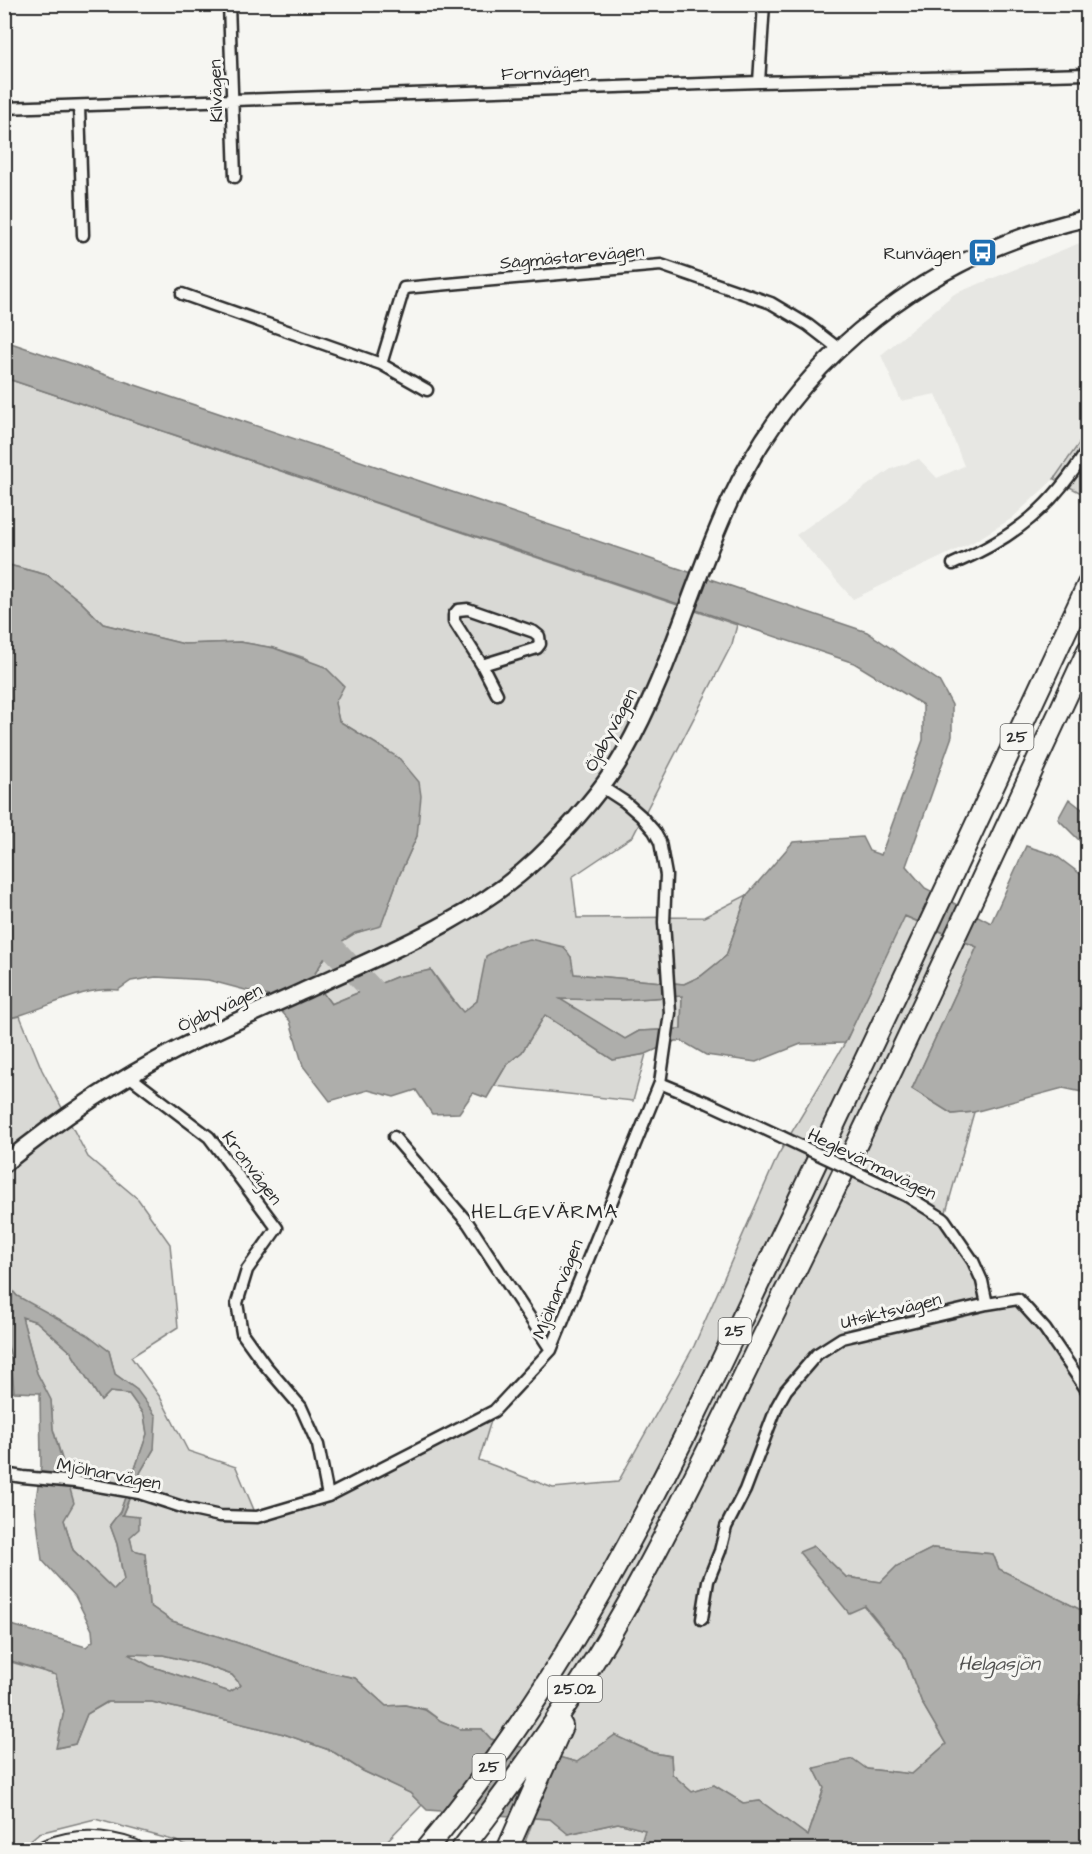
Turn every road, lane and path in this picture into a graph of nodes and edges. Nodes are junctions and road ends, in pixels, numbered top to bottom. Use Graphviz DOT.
graph roads {
  1 [pos="229,4"];
  2 [pos="764,4"];
  3 [pos="1088,74"];
  4 [pos="759,82"];
  5 [pos="232,100"];
  6 [pos="79,106"];
  7 [pos="4,108"];
  8 [pos="235,177"];
  9 [pos="1088,218"];
  10 [pos="83,235"];
  11 [pos="182,294"];
  12 [pos="839,349"];
  13 [pos="381,364"];
  14 [pos="427,390"];
  15 [pos="1088,449"];
  16 [pos="953,564"];
  17 [pos="1088,584"];
  18 [pos="1088,650"];
  19 [pos="482,665"];
  20 [pos="497,694"];
  21 [pos="602,787"];
  22 [pos="129,1076"];
  23 [pos="660,1083"];
  24 [pos="394,1137"];
  25 [pos="4,1164"];
  26 [pos="987,1304"];
  27 [pos="551,1350"];
  28 [pos="1088,1392"];
  29 [pos="4,1474"];
  30 [pos="328,1496"];
  31 [pos="702,1619"];
  32 [pos="599,1651"];
  33 [pos="554,1731"];
  34 [pos="445,1826"];
  35 [pos="47,1850"];
  36 [pos="133,1850"];
  37 [pos="412,1850"];
  38 [pos="425,1850"];
  39 [pos="461,1850"];
  40 [pos="507,1850"];
  1 -- 5 [label="street, Kilvägen"];
  2 -- 4 [label="street"];
  3 -- 4 [label="street, Fornvägen"];
  4 -- 5 [label="street, Fornvägen"];
  5 -- 6 [label="street, Fornvägen"];
  5 -- 8 [label="street, Kilvägen"];
  6 -- 7 [label="street, Fornvägen"];
  6 -- 10 [label="street"];
  9 -- 12 [label="street, Öjabyvägen"];
  11 -- 13 [label="street"];
  12 -- 13 [label="street, Sågmästarevägen"];
  12 -- 21 [label="street, Öjabyvägen"];
  13 -- 14 [label="street"];
  15 -- 16 [label="street"];
  17 -- 34 [label="highway, 25"];
  18 -- 32 [label="highway, 25"];
  19 -- 19 [label="street"];
  19 -- 20 [label="street"];
  21 -- 22 [label="street, Öjabyvägen"];
  21 -- 23 [label="street, Mjölnarvägen"];
  22 -- 25 [label="street, Öjabyvägen"];
  22 -- 30 [label="street, Kronvägen"];
  23 -- 26 [label="street, Heglevärmavägen, bridge"];
  23 -- 27 [label="street, Mjölnarvägen"];
  24 -- 27 [label="street"];
  26 -- 28 [label="street"];
  26 -- 31 [label="street, Utsiktsvägen"];
  27 -- 30 [label="street, Mjölnarvägen"];
  29 -- 30 [label="street, Mjölnarvägen"];
  32 -- 33 [label="highway, 25.02"];
  33 -- 39 [label="highway, 25.02"];
  33 -- 40 [label="highway"];
  34 -- 37 [label="highway"];
  34 -- 38 [label="highway, 25"];
  35 -- 36 [label="highway"];
}
